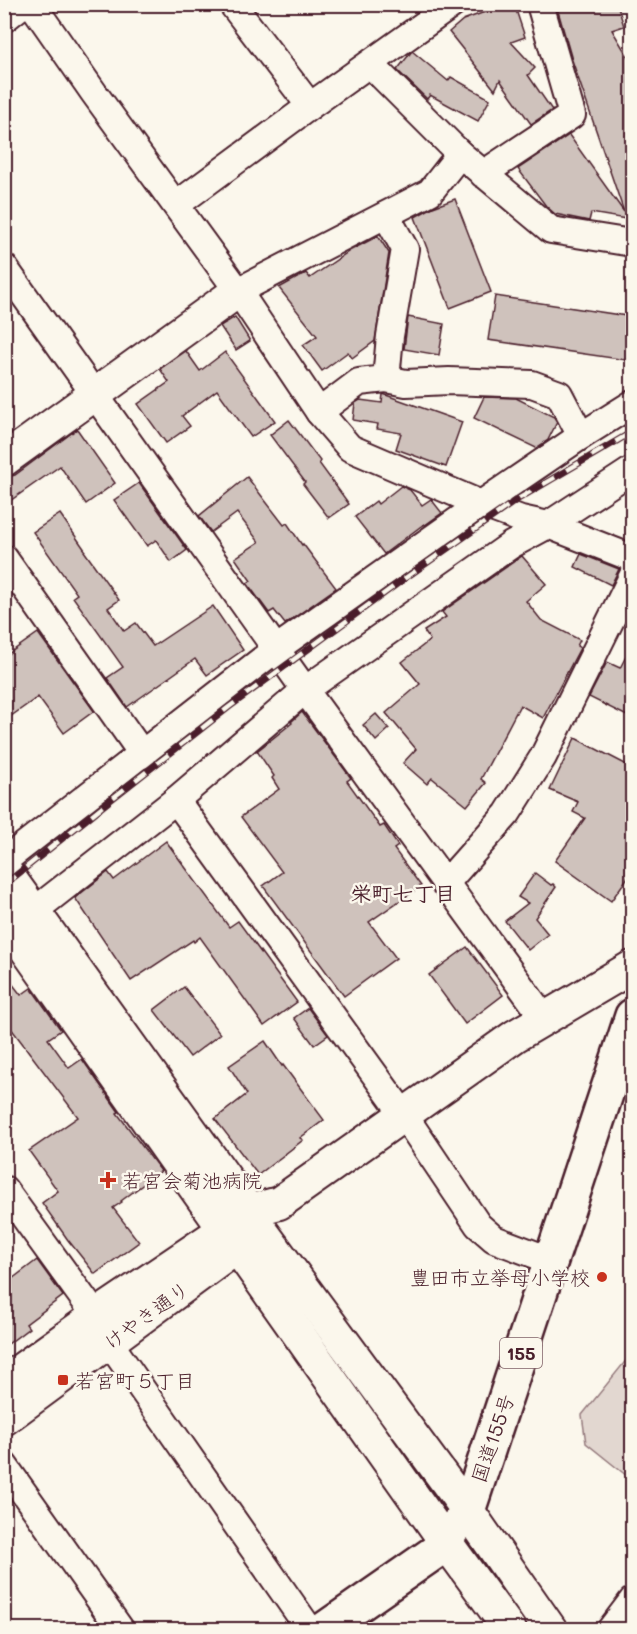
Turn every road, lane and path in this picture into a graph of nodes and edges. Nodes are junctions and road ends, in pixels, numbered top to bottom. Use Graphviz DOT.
graph roads {
  1 [pos="23,4"];
  2 [pos="32,4"];
  3 [pos="232,4"];
  4 [pos="453,4"];
  5 [pos="540,4"];
  6 [pos="4,19"];
  7 [pos="370,64"];
  8 [pos="310,106"];
  9 [pos="460,154"];
  10 [pos="483,174"];
  11 [pos="176,205"];
  12 [pos="386,215"];
  13 [pos="633,243"];
  14 [pos="4,267"];
  15 [pos="238,291"];
  16 [pos="386,379"];
  17 [pos="95,395"];
  18 [pos="633,404"];
  19 [pos="319,412"];
  20 [pos="580,436"];
  21 [pos="4,460"];
  22 [pos="633,470"];
  23 [pos="481,504"];
  24 [pos="548,525"];
  25 [pos="4,558"];
  26 [pos="633,558"];
  27 [pos="633,577"];
  28 [pos="276,649"];
  29 [pos="305,690"];
  30 [pos="143,754"];
  31 [pos="176,800"];
  32 [pos="4,861"];
  33 [pos="4,870"];
  34 [pos="445,884"];
  35 [pos="14,923"];
  36 [pos="633,967"];
  37 [pos="633,1016"];
  38 [pos="544,1018"];
  39 [pos="404,1115"];
  40 [pos="4,1189"];
  41 [pos="243,1229"];
  42 [pos="552,1261"];
  43 [pos="102,1329"];
  44 [pos="4,1382"];
  45 [pos="4,1419"];
  46 [pos="4,1465"];
  47 [pos="468,1510"];
  48 [pos="445,1541"];
  49 [pos="633,1601"];
  50 [pos="121,1629"];
  51 [pos="310,1629"];
  52 [pos="323,1629"];
  53 [pos="510,1629"];
  54 [pos="551,1629"];
  55 [pos="610,1629"];
  1 -- 6 [label="street"];
  2 -- 11 [label="street"];
  3 -- 8 [label="street"];
  4 -- 7 [label="street"];
  5 -- 10 [label="street"];
  7 -- 8 [label="street"];
  7 -- 9 [label="street"];
  8 -- 11 [label="street"];
  9 -- 10 [label="street"];
  9 -- 12 [label="street"];
  10 -- 13 [label="street"];
  11 -- 15 [label="street"];
  12 -- 15 [label="street"];
  12 -- 16 [label="street"];
  14 -- 17 [label="street"];
  15 -- 17 [label="street"];
  15 -- 19 [label="street"];
  16 -- 19 [label="street"];
  16 -- 20 [label="street"];
  17 -- 21 [label="street"];
  17 -- 28 [label="street"];
  18 -- 20 [label="street"];
  19 -- 23 [label="street"];
  20 -- 23 [label="street"];
  22 -- 24 [label="street"];
  23 -- 24 [label="street"];
  23 -- 28 [label="street"];
  24 -- 26 [label="street"];
  24 -- 29 [label="street"];
  25 -- 30 [label="street"];
  27 -- 34 [label="street"];
  28 -- 29 [label="street"];
  28 -- 30 [label="street"];
  29 -- 31 [label="street"];
  29 -- 34 [label="street"];
  30 -- 32 [label="street"];
  31 -- 35 [label="street"];
  31 -- 39 [label="street"];
  33 -- 35 [label="street"];
  34 -- 38 [label="street"];
  35 -- 41 [label="street"];
  36 -- 38 [label="street"];
  37 -- 42 [label="highway, 国道155号 / 155"];
  38 -- 39 [label="street"];
  39 -- 41 [label="street"];
  39 -- 42 [label="street"];
  40 -- 43 [label="street"];
  41 -- 43 [label="street"];
  41 -- 47 [label="street"];
  41 -- 48 [label="street"];
  42 -- 47 [label="highway, 国道155号 / 155"];
  43 -- 44 [label="street"];
  43 -- 45 [label="street, けやき通り"];
  43 -- 51 [label="street"];
  46 -- 50 [label="street"];
  47 -- 48 [label="highway, 国道155号 / 155"];
  47 -- 54 [label="street"];
  48 -- 52 [label="highway, 国道155号 / 155"];
  48 -- 53 [label="street"];
  49 -- 55 [label="street"];
}
